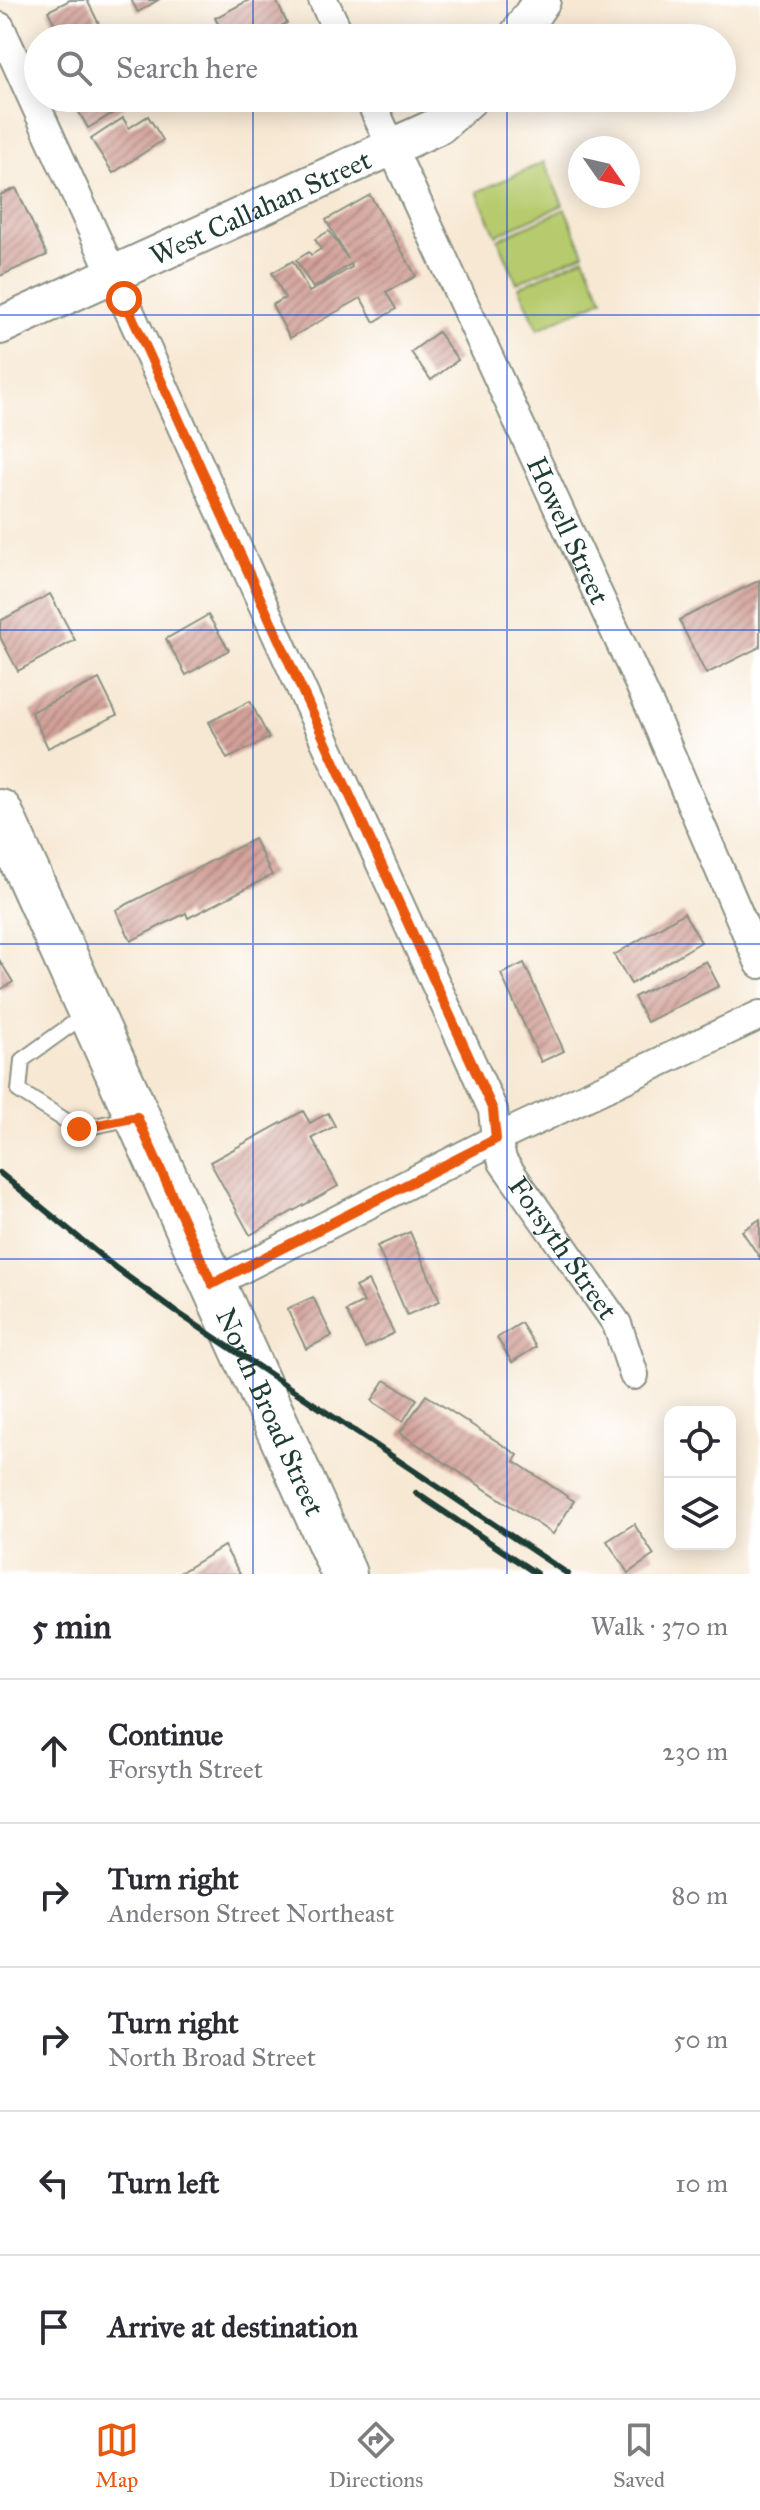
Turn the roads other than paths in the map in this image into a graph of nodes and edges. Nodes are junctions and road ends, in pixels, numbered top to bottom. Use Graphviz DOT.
graph roads {
  1 [pos="323,0"];
  2 [pos="542,0"];
  3 [pos="334,24"];
  4 [pos="526,24"];
  5 [pos="0,27"];
  6 [pos="24,80"];
  7 [pos="39,112"];
  8 [pos="376,112"];
  9 [pos="454,112"];
  10 [pos="392,147"];
  11 [pos="113,275"];
  12 [pos="0,326"];
  13 [pos="0,812"];
  14 [pos="760,964"];
  15 [pos="89,1012"];
  16 [pos="760,1015"];
  17 [pos="137,1117"];
  18 [pos="496,1139"];
  19 [pos="212,1284"];
  20 [pos="634,1375"];
  21 [pos="344,1574"];
  1 -- 3 [label="street"];
  2 -- 4 [label="street"];
  5 -- 6 [label="street, Forsyth Street"];
  7 -- 11 [label="street, Forsyth Street"];
  8 -- 10 [label="street, Howell Street"];
  9 -- 10 [label="street, West Callahan Street"];
  10 -- 11 [label="street, West Callahan Street"];
  10 -- 14 [label="street, Howell Street"];
  11 -- 12 [label="street, West Callahan Street"];
  11 -- 18 [label="street, Forsyth Street"];
  13 -- 15 [label="main road, North Broad Street"];
  15 -- 17 [label="main road, North Broad Street"];
  15 -- 17 [label="lane"];
  16 -- 18 [label="street"];
  17 -- 19 [label="main road, North Broad Street"];
  18 -- 19 [label="street"];
  18 -- 20 [label="street, Forsyth Street"];
  19 -- 21 [label="main road, North Broad Street"];
}
